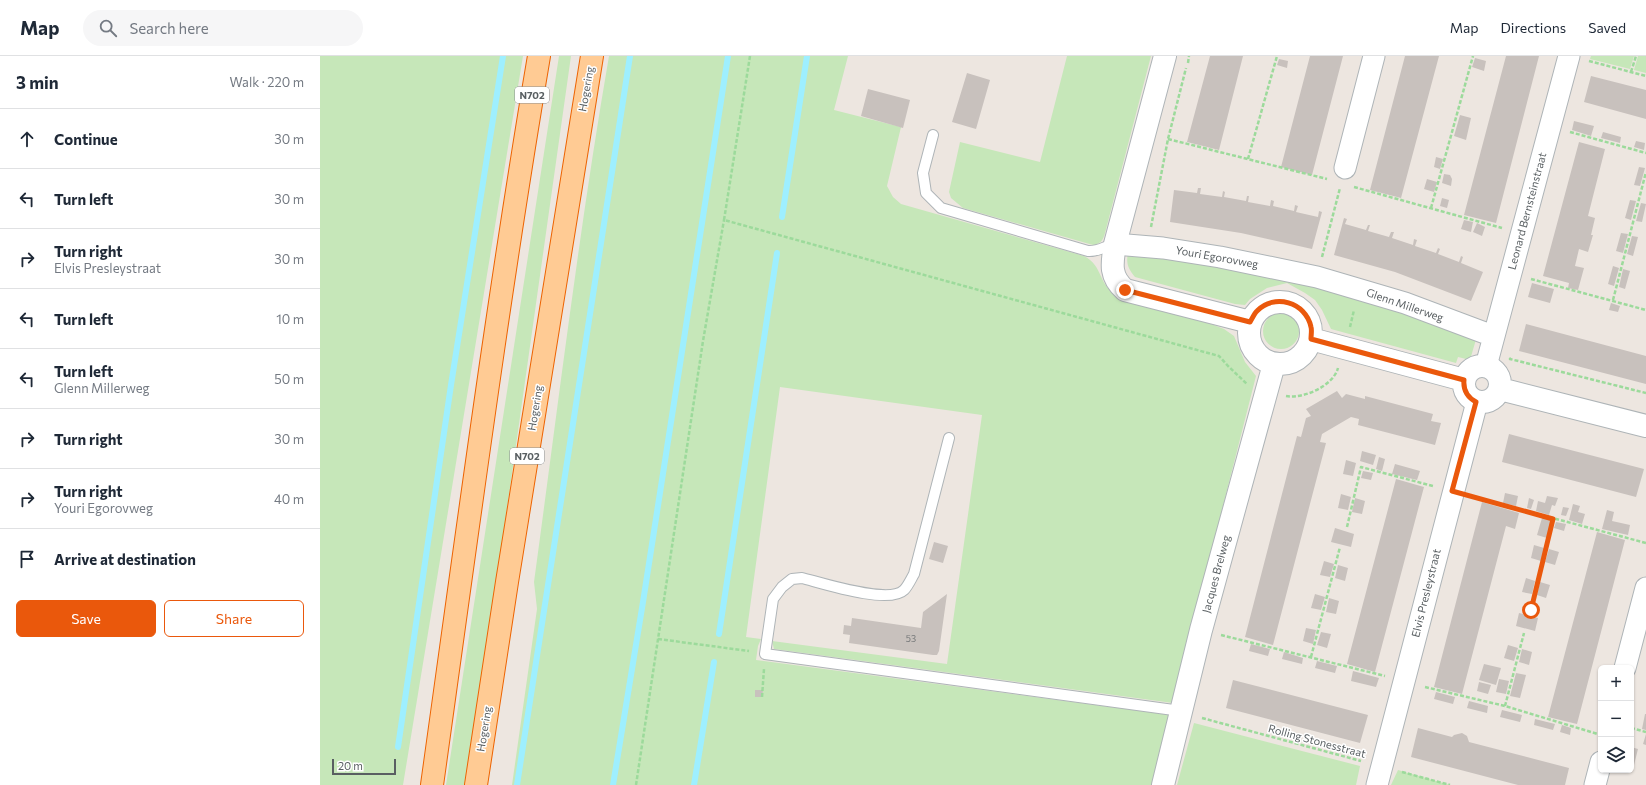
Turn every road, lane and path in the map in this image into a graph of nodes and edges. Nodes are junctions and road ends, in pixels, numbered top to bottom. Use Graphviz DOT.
graph roads {
  1 [pos="539,56"];
  2 [pos="592,56"];
  3 [pos="750,56"];
  4 [pos="1165,56"];
  5 [pos="1189,56"];
  6 [pos="1277,56"];
  7 [pos="1374,56"];
  8 [pos="1473,56"];
  9 [pos="1636,56"];
  10 [pos="1578,58"];
  11 [pos="1631,72"];
  12 [pos="1646,76"];
  13 [pos="1571,124"];
  14 [pos="1569,132"];
  15 [pos="933,135"];
  16 [pos="1168,139"];
  17 [pos="1567,139"];
  18 [pos="1646,153"];
  19 [pos="1248,159"];
  20 [pos="1646,172"];
  21 [pos="1341,179"];
  22 [pos="1432,208"];
  23 [pos="724,220"];
  24 [pos="1504,228"];
  25 [pos="1150,229"];
  26 [pos="1115,244"];
  27 [pos="1533,272"];
  28 [pos="1317,277"];
  29 [pos="1531,279"];
  30 [pos="1529,286"];
  31 [pos="1613,300"];
  32 [pos="1646,310"];
  33 [pos="1250,322"];
  34 [pos="1493,336"];
  35 [pos="1311,339"];
  36 [pos="1512,352"];
  37 [pos="1274,364"];
  38 [pos="1486,366"];
  39 [pos="1464,380"];
  40 [pos="1252,386"];
  41 [pos="1500,389"];
  42 [pos="1646,393"];
  43 [pos="1476,402"];
  44 [pos="1646,426"];
  45 [pos="949,438"];
  46 [pos="1452,491"];
  47 [pos="1553,519"];
  48 [pos="1346,527"];
  49 [pos="1646,542"];
  50 [pos="1340,547"];
  51 [pos="1646,588"];
  52 [pos="1531,610"];
  53 [pos="1524,633"];
  54 [pos="658,639"];
  55 [pos="765,654"];
  56 [pos="1311,657"];
  57 [pos="1626,665"];
  58 [pos="762,697"];
  59 [pos="1505,706"];
  60 [pos="1181,710"];
  61 [pos="1634,729"];
  62 [pos="1646,732"];
  63 [pos="1598,773"];
  64 [pos="1380,776"];
  65 [pos="432,785"];
  66 [pos="476,785"];
  67 [pos="636,785"];
  68 [pos="1163,785"];
  69 [pos="1450,785"];
  70 [pos="1595,785"];
  1 -- 65 [label="highway, N702"];
  2 -- 66 [label="highway, Hogering / N702"];
  3 -- 23 [label="path"];
  4 -- 26 [label="street"];
  5 -- 16 [label="path"];
  6 -- 19 [label="path"];
  7 -- 21 [label="street"];
  8 -- 22 [label="path"];
  9 -- 11 [label="path"];
  10 -- 11 [label="path"];
  10 -- 34 [label="street, Leonard Bernsteinstraat"];
  11 -- 12 [label="path"];
  13 -- 14 [label="path"];
  14 -- 17 [label="path"];
  14 -- 18 [label="path"];
  15 -- 26 [label="lane"];
  16 -- 19 [label="path"];
  16 -- 25 [label="path"];
  19 -- 21 [label="path"];
  20 -- 31 [label="path"];
  21 -- 22 [label="path"];
  21 -- 28 [label="path"];
  22 -- 24 [label="path"];
  23 -- 40 [label="path"];
  23 -- 54 [label="path"];
  26 -- 28 [label="street, Youri Egorovweg"];
  26 -- 33 [label="street"];
  27 -- 29 [label="path"];
  28 -- 34 [label="street, Glenn Millerweg"];
  29 -- 30 [label="path"];
  29 -- 31 [label="path"];
  31 -- 32 [label="path"];
  33 -- 35 [label="street"];
  33 -- 37 [label="street"];
  34 -- 38 [label="street, Leonard Bernsteinstraat"];
  35 -- 37 [label="street"];
  35 -- 39 [label="street"];
  36 -- 42 [label="path"];
  37 -- 60 [label="street, Jacques Brelweg"];
  38 -- 39 [label="street"];
  38 -- 41 [label="street"];
  39 -- 43 [label="street"];
  41 -- 43 [label="street"];
  41 -- 44 [label="street"];
  43 -- 46 [label="street, Elvis Presleystraat"];
  45 -- 55 [label="lane"];
  46 -- 47 [label="path"];
  46 -- 48 [label="path"];
  46 -- 64 [label="street, Elvis Presleystraat"];
  47 -- 49 [label="path"];
  47 -- 52 [label="path"];
  50 -- 56 [label="path"];
  51 -- 57 [label="street"];
  53 -- 59 [label="path"];
  54 -- 55 [label="path"];
  54 -- 67 [label="path"];
  55 -- 58 [label="path"];
  55 -- 60 [label="lane"];
  60 -- 64 [label="path, Rolling Stonesstraat"];
  60 -- 68 [label="street, Jacques Brelweg"];
  61 -- 62 [label="path"];
  63 -- 70 [label="street"];
  64 -- 69 [label="path, Rolling Stonesstraat"];
}
